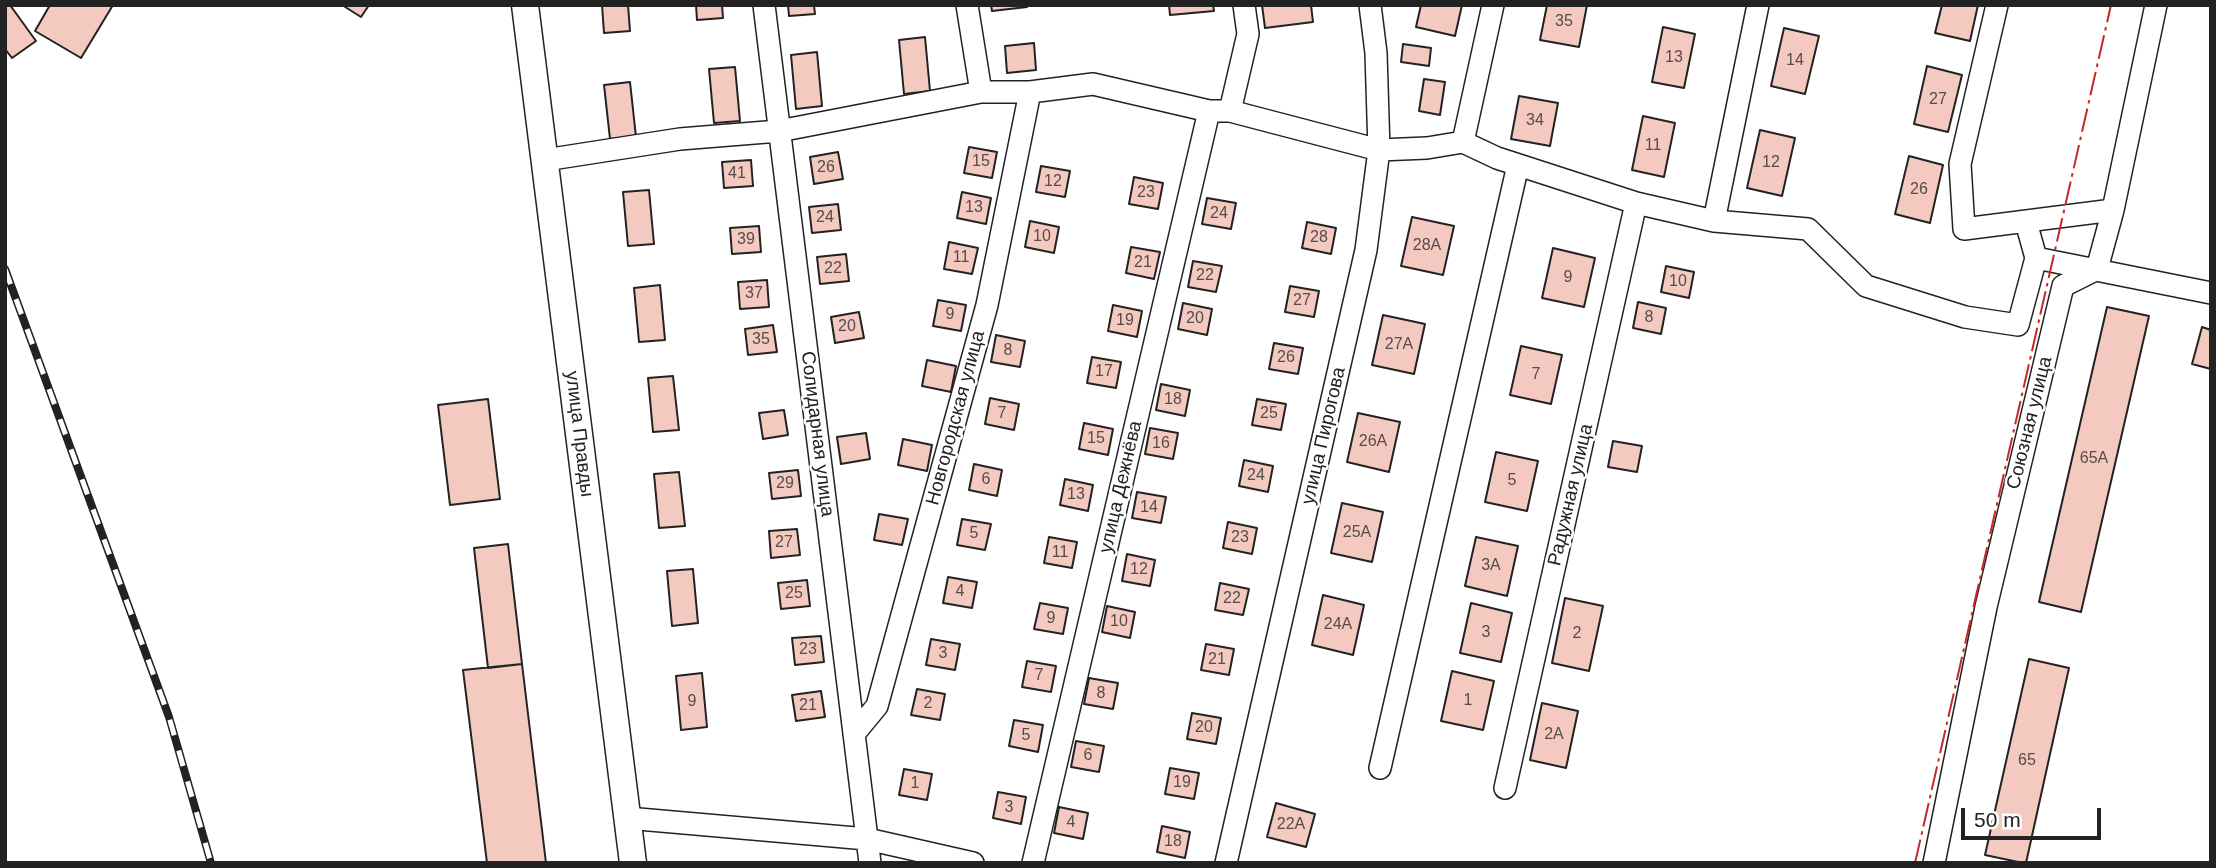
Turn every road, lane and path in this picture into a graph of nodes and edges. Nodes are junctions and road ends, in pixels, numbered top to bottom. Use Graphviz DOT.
graph roads {
  1 [pos="526,5"];
  2 [pos="764,5"];
  3 [pos="967,5"];
  4 [pos="1244,5"];
  5 [pos="1370,5"];
  6 [pos="1493,5"];
  7 [pos="1758,5"];
  8 [pos="1997,5"];
  9 [pos="2156,5"];
  10 [pos="981,92"];
  11 [pos="1030,92"];
  12 [pos="1219,111"];
  13 [pos="779,131"];
  14 [pos="1463,142"];
  15 [pos="1380,150"];
  16 [pos="545,160"];
  17 [pos="1518,165"];
  18 [pos="1636,203"];
  19 [pos="2113,210"];
  20 [pos="1714,221"];
  21 [pos="2026,222"];
  22 [pos="2036,258"];
  23 [pos="2097,269"];
  24 [pos="2211,293"];
  25 [pos="854,734"];
  26 [pos="1380,768"];
  27 [pos="1505,788"];
  28 [pos="627,818"];
  29 [pos="867,839"];
  30 [pos="633,863"];
  31 [pos="870,863"];
  32 [pos="972,863"];
  33 [pos="1032,863"];
  34 [pos="1226,863"];
  35 [pos="1934,863"];
  1 -- 16 [label="main road, улица Правды"];
  2 -- 13 [label="street, Солидарная улица"];
  3 -- 10 [label="street"];
  4 -- 12 [label="street, улица Дежнёва"];
  5 -- 15 [label="street, улица Пирогова"];
  6 -- 14 [label="street"];
  7 -- 20 [label="street"];
  8 -- 21 [label="street"];
  9 -- 19 [label="street"];
  10 -- 11 [label="street"];
  10 -- 13 [label="street"];
  11 -- 12 [label="street"];
  11 -- 25 [label="street, Новгородская улица"];
  12 -- 15 [label="street"];
  12 -- 33 [label="street, улица Дежнёва"];
  13 -- 16 [label="street"];
  13 -- 25 [label="street, Солидарная улица"];
  14 -- 15 [label="street"];
  14 -- 17 [label="street"];
  15 -- 34 [label="street, улица Пирогова"];
  16 -- 28 [label="main road, улица Правды"];
  17 -- 18 [label="street"];
  17 -- 26 [label="street"];
  18 -- 20 [label="street"];
  18 -- 27 [label="street, Радужная улица"];
  19 -- 21 [label="street"];
  19 -- 23 [label="street"];
  20 -- 22 [label="street"];
  21 -- 22 [label="street"];
  22 -- 23 [label="street"];
  23 -- 24 [label="street"];
  23 -- 35 [label="street, Союзная улица"];
  25 -- 29 [label="street, Солидарная улица"];
  28 -- 29 [label="street"];
  28 -- 30 [label="main road, улица Правды"];
  29 -- 31 [label="street, Солидарная улица"];
  29 -- 32 [label="street"];
}
